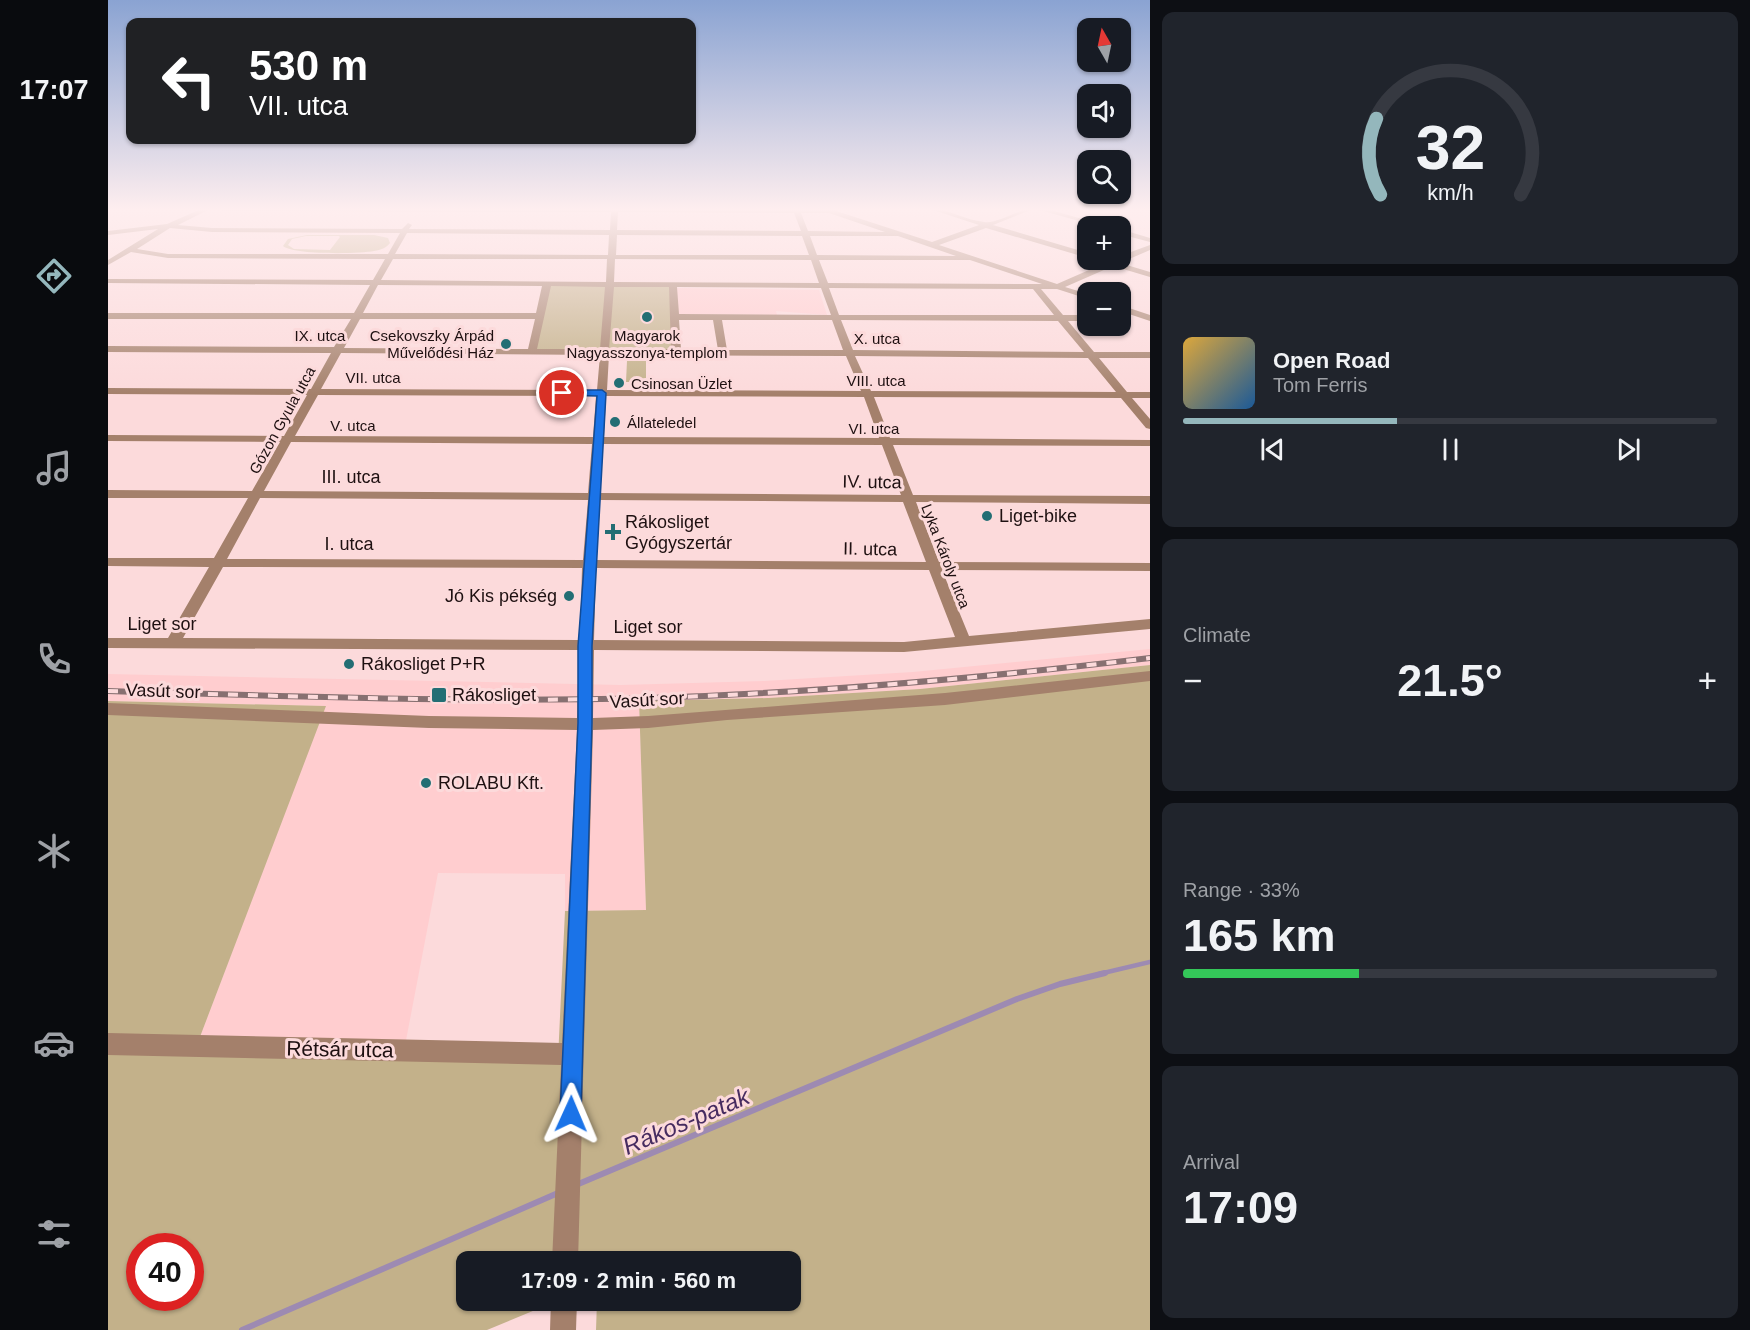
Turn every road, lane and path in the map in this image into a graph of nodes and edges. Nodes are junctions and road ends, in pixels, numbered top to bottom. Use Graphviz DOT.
graph roads {
  1 [pos="382,271"];
  2 [pos="610,271"];
  3 [pos="819,271"];
  4 [pos="1010,271"];
  5 [pos="1094,271"];
  6 [pos="108,281"];
  7 [pos="375,284"];
  8 [pos="547,284"];
  9 [pos="609,285"];
  10 [pos="673,285"];
  11 [pos="824,286"];
  12 [pos="1035,287"];
  13 [pos="1057,287"];
  14 [pos="1077,293"];
  15 [pos="1131,312"];
  16 [pos="358,315"];
  17 [pos="108,316"];
  18 [pos="540,316"];
  19 [pos="675,317"];
  20 [pos="717,317"];
  21 [pos="836,317"];
  22 [pos="1061,318"];
  23 [pos="1077,318"];
  24 [pos="1150,318"];
  25 [pos="1131,319"];
  26 [pos="108,350"];
  27 [pos="339,350"];
  28 [pos="532,350"];
  29 [pos="604,351"];
  30 [pos="676,352"];
  31 [pos="723,352"];
  32 [pos="849,353"];
  33 [pos="1091,355"];
  34 [pos="1150,355"];
  35 [pos="108,391"];
  36 [pos="314,392"];
  37 [pos="602,393"];
  38 [pos="868,395"];
  39 [pos="1150,395"];
  40 [pos="1125,396"];
  41 [pos="1150,426"];
  42 [pos="108,438"];
  43 [pos="288,440"];
  44 [pos="598,440"];
  45 [pos="887,443"];
  46 [pos="1150,443"];
  47 [pos="108,494"];
  48 [pos="257,495"];
  49 [pos="594,496"];
  50 [pos="909,500"];
  51 [pos="1150,500"];
  52 [pos="108,562"];
  53 [pos="220,562"];
  54 [pos="589,564"];
  55 [pos="934,567"];
  56 [pos="1150,567"];
  57 [pos="1150,624"];
  58 [pos="108,643"];
  59 [pos="173,644"];
  60 [pos="964,644"];
  61 [pos="585,646"];
  62 [pos="1150,676"];
  63 [pos="108,709"];
  64 [pos="585,723"];
  65 [pos="108,1044"];
  66 [pos="573,1054"];
  67 [pos="566,1251"];
  68 [pos="564,1311"];
  69 [pos="563,1330"];
  1 -- 7 [label="street, Gózon Gyula utca"];
  2 -- 9 [label="street"];
  3 -- 11 [label="street, Lyka Károly utca"];
  4 -- 13 [label="street"];
  5 -- 13 [label="street"];
  6 -- 7 [label="street"];
  7 -- 8 [label="street"];
  7 -- 16 [label="street, Gózon Gyula utca"];
  8 -- 9 [label="street"];
  8 -- 18 [label="street"];
  9 -- 10 [label="street"];
  9 -- 29 [label="street"];
  10 -- 11 [label="street"];
  10 -- 19 [label="street"];
  11 -- 12 [label="street"];
  11 -- 21 [label="street, Lyka Károly utca"];
  12 -- 13 [label="street"];
  12 -- 22 [label="street"];
  13 -- 14 [label="street"];
  15 -- 24 [label="street"];
  16 -- 17 [label="street"];
  16 -- 18 [label="street"];
  16 -- 27 [label="street, Gózon Gyula utca"];
  18 -- 28 [label="street"];
  19 -- 20 [label="street"];
  19 -- 30 [label="street"];
  20 -- 21 [label="street"];
  20 -- 31 [label="street"];
  21 -- 22 [label="street"];
  21 -- 32 [label="street, Lyka Károly utca"];
  22 -- 23 [label="street"];
  22 -- 33 [label="street"];
  24 -- 25 [label="street"];
  26 -- 27 [label="street, IX. utca"];
  27 -- 28 [label="street, IX. utca"];
  27 -- 36 [label="street, Gózon Gyula utca"];
  28 -- 29 [label="street, IX. utca"];
  29 -- 30 [label="street, X. utca"];
  29 -- 37 [label="street"];
  30 -- 31 [label="street, X. utca"];
  31 -- 32 [label="street, X. utca"];
  32 -- 33 [label="street, X. utca"];
  32 -- 38 [label="street, Lyka Károly utca"];
  33 -- 34 [label="street, X. utca"];
  33 -- 40 [label="street"];
  35 -- 36 [label="street, VII. utca"];
  36 -- 37 [label="street, VII. utca"];
  36 -- 43 [label="street, Gózon Gyula utca"];
  37 -- 38 [label="street, VIII. utca"];
  37 -- 44 [label="street"];
  38 -- 40 [label="street, VIII. utca"];
  38 -- 45 [label="street, Lyka Károly utca"];
  39 -- 40 [label="street, VIII. utca"];
  40 -- 41 [label="street"];
  42 -- 43 [label="street, V. utca"];
  43 -- 44 [label="street, V. utca"];
  43 -- 48 [label="street, Gózon Gyula utca"];
  44 -- 45 [label="street, VI. utca"];
  44 -- 49 [label="street"];
  45 -- 46 [label="street, VI. utca"];
  45 -- 50 [label="street, Lyka Károly utca"];
  47 -- 48 [label="street, III. utca"];
  48 -- 49 [label="street, III. utca"];
  48 -- 53 [label="street, Gózon Gyula utca"];
  49 -- 50 [label="street, IV. utca"];
  49 -- 54 [label="street"];
  50 -- 51 [label="street, IV. utca"];
  50 -- 55 [label="street, Lyka Károly utca"];
  52 -- 53 [label="street, I. utca"];
  53 -- 54 [label="street, I. utca"];
  53 -- 59 [label="street, Gózon Gyula utca"];
  54 -- 55 [label="street, II. utca"];
  54 -- 61 [label="street"];
  55 -- 56 [label="street, II. utca"];
  55 -- 60 [label="street, Lyka Károly utca"];
  57 -- 60 [label="street, Liget sor"];
  58 -- 59 [label="street, Liget sor"];
  59 -- 61 [label="street, Liget sor"];
  60 -- 61 [label="street, Liget sor"];
  61 -- 64 [label="street"];
  62 -- 64 [label="street, Vasút sor"];
  63 -- 64 [label="street, Vasút sor"];
  64 -- 66 [label="street"];
  65 -- 66 [label="street, Rétsár utca"];
  66 -- 67 [label="street"];
  68 -- 69 [label="street"];
}
